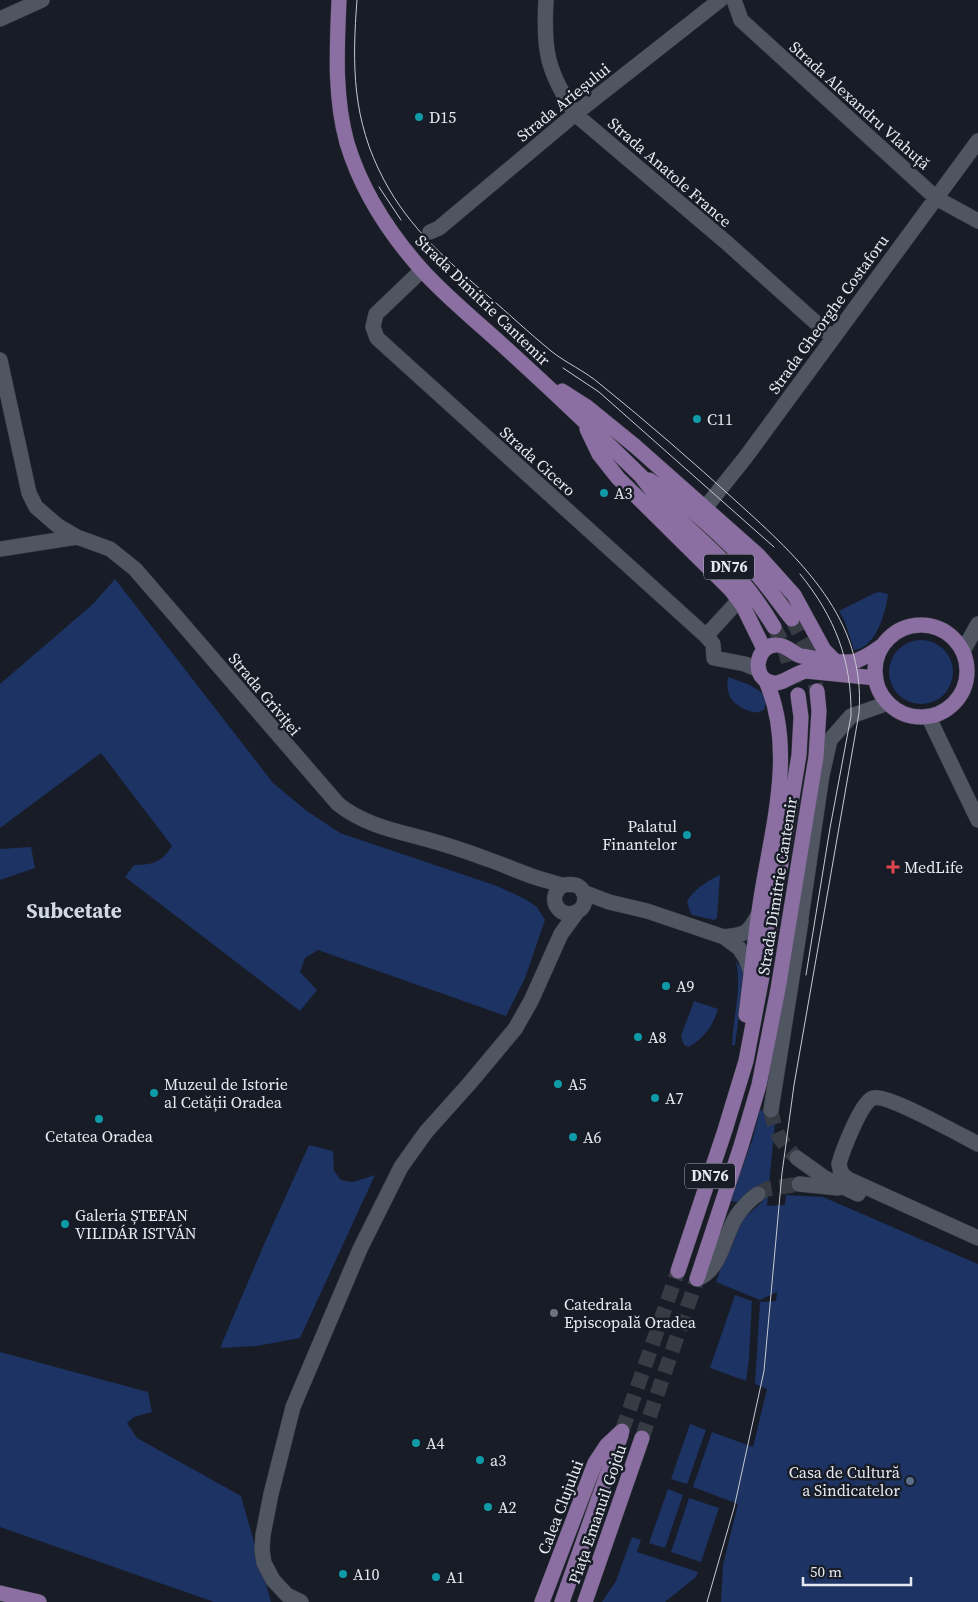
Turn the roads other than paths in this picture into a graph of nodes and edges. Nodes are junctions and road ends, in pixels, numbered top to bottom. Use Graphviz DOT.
graph roads {
  1 [pos="42,0"];
  2 [pos="339,0"];
  3 [pos="546,0"];
  4 [pos="720,0"];
  5 [pos="734,0"];
  6 [pos="0,20"];
  7 [pos="575,114"];
  8 [pos="978,141"];
  9 [pos="936,198"];
  10 [pos="978,221"];
  11 [pos="430,232"];
  12 [pos="422,270"];
  13 [pos="833,338"];
  14 [pos="0,360"];
  15 [pos="540,380"];
  16 [pos="582,418"];
  17 [pos="641,476"];
  18 [pos="705,508"];
  19 [pos="77,537"];
  20 [pos="0,549"];
  21 [pos="738,600"];
  22 [pos="792,619"];
  23 [pos="978,624"];
  24 [pos="774,627"];
  25 [pos="706,636"];
  26 [pos="883,645"];
  27 [pos="968,651"];
  28 [pos="834,660"];
  29 [pos="762,664"];
  30 [pos="972,677"];
  31 [pos="876,678"];
  32 [pos="817,690"];
  33 [pos="798,695"];
  34 [pos="888,703"];
  35 [pos="928,716"];
  36 [pos="978,820"];
  37 [pos="518,872"];
  38 [pos="563,885"];
  39 [pos="583,892"];
  40 [pos="555,903"];
  41 [pos="622,906"];
  42 [pos="579,910"];
  43 [pos="758,914"];
  44 [pos="801,918"];
  45 [pos="787,936"];
  46 [pos="724,937"];
  47 [pos="553,950"];
  48 [pos="751,972"];
  49 [pos="746,1061"];
  50 [pos="771,1110"];
  51 [pos="978,1144"];
  52 [pos="797,1158"];
  53 [pos="799,1184"];
  54 [pos="849,1191"];
  55 [pos="758,1194"];
  56 [pos="978,1238"];
  57 [pos="978,1244"];
  58 [pos="678,1271"];
  59 [pos="697,1279"];
  60 [pos="622,1431"];
  61 [pos="642,1438"];
  62 [pos="0,1593"];
  63 [pos="39,1602"];
  64 [pos="301,1602"];
  65 [pos="542,1602"];
  66 [pos="562,1602"];
  67 [pos="585,1602"];
  1 -- 6 [label="street"];
  2 -- 12 [label="main road, Strada Dimitrie Cantemir"];
  3 -- 7 [label="street, Strada Anatole France"];
  4 -- 7 [label="street, Strada Arieșului"];
  5 -- 9 [label="street, Strada Alexandru Vlahuță"];
  7 -- 11 [label="street, Strada Arieșului"];
  7 -- 13 [label="street, Strada Anatole France"];
  8 -- 9 [label="street, Strada Gheorghe Costaforu"];
  9 -- 10 [label="street, Strada Alexandru Vlahuță"];
  9 -- 13 [label="street, Strada Gheorghe Costaforu"];
  12 -- 15 [label="main road, Strada Dimitrie Cantemir"];
  12 -- 25 [label="street, Strada Cicero"];
  13 -- 18 [label="street, Strada Gheorghe Costaforu"];
  14 -- 19 [label="street"];
  15 -- 16 [label="main road, Strada Dimitrie Cantemir"];
  15 -- 18 [label="main road"];
  16 -- 17 [label="main road, Strada Dimitrie Cantemir"];
  16 -- 21 [label="main road"];
  17 -- 22 [label="main road, Strada Dimitrie Cantemir"];
  17 -- 24 [label="main road, Strada Dimitrie Cantemir / DN76"];
  18 -- 28 [label="main road"];
  19 -- 20 [label="street, Strada Griviței"];
  19 -- 37 [label="street, Strada Griviței"];
  21 -- 25 [label="street"];
  21 -- 29 [label="main road"];
  23 -- 27 [label="street"];
  25 -- 29 [label="street"];
  26 -- 27 [label="main road"];
  26 -- 28 [label="main road"];
  26 -- 31 [label="main road"];
  27 -- 30 [label="main road"];
  28 -- 29 [label="main road"];
  29 -- 31 [label="main road"];
  29 -- 43 [label="main road"];
  30 -- 35 [label="main road"];
  31 -- 34 [label="main road"];
  32 -- 45 [label="main road, Strada Dimitrie Cantemir"];
  33 -- 49 [label="main road, Strada Dimitrie Cantemir / DN76"];
  34 -- 35 [label="main road"];
  34 -- 44 [label="street"];
  35 -- 36 [label="street"];
  37 -- 38 [label="street"];
  37 -- 40 [label="street"];
  38 -- 39 [label="street"];
  38 -- 40 [label="street"];
  39 -- 41 [label="street"];
  39 -- 42 [label="street"];
  40 -- 42 [label="street"];
  40 -- 47 [label="street"];
  41 -- 42 [label="street"];
  41 -- 46 [label="street"];
  42 -- 47 [label="street"];
  43 -- 46 [label="street"];
  43 -- 48 [label="main road"];
  44 -- 45 [label="street"];
  44 -- 50 [label="street"];
  45 -- 59 [label="main road, Strada Dimitrie Cantemir"];
  46 -- 48 [label="street"];
  47 -- 64 [label="street"];
  48 -- 49 [label="main road"];
  49 -- 58 [label="main road, Strada Dimitrie Cantemir / DN76"];
  51 -- 56 [label="street"];
  52 -- 54 [label="street"];
  53 -- 54 [label="street"];
  54 -- 57 [label="street"];
  55 -- 59 [label="street"];
  60 -- 65 [label="main road, Calea Clujului"];
  60 -- 66 [label="main road, Piața Emanuil Gojdu"];
  61 -- 67 [label="main road, Piața Emanuil Gojdu"];
  62 -- 63 [label="main road"];
}
